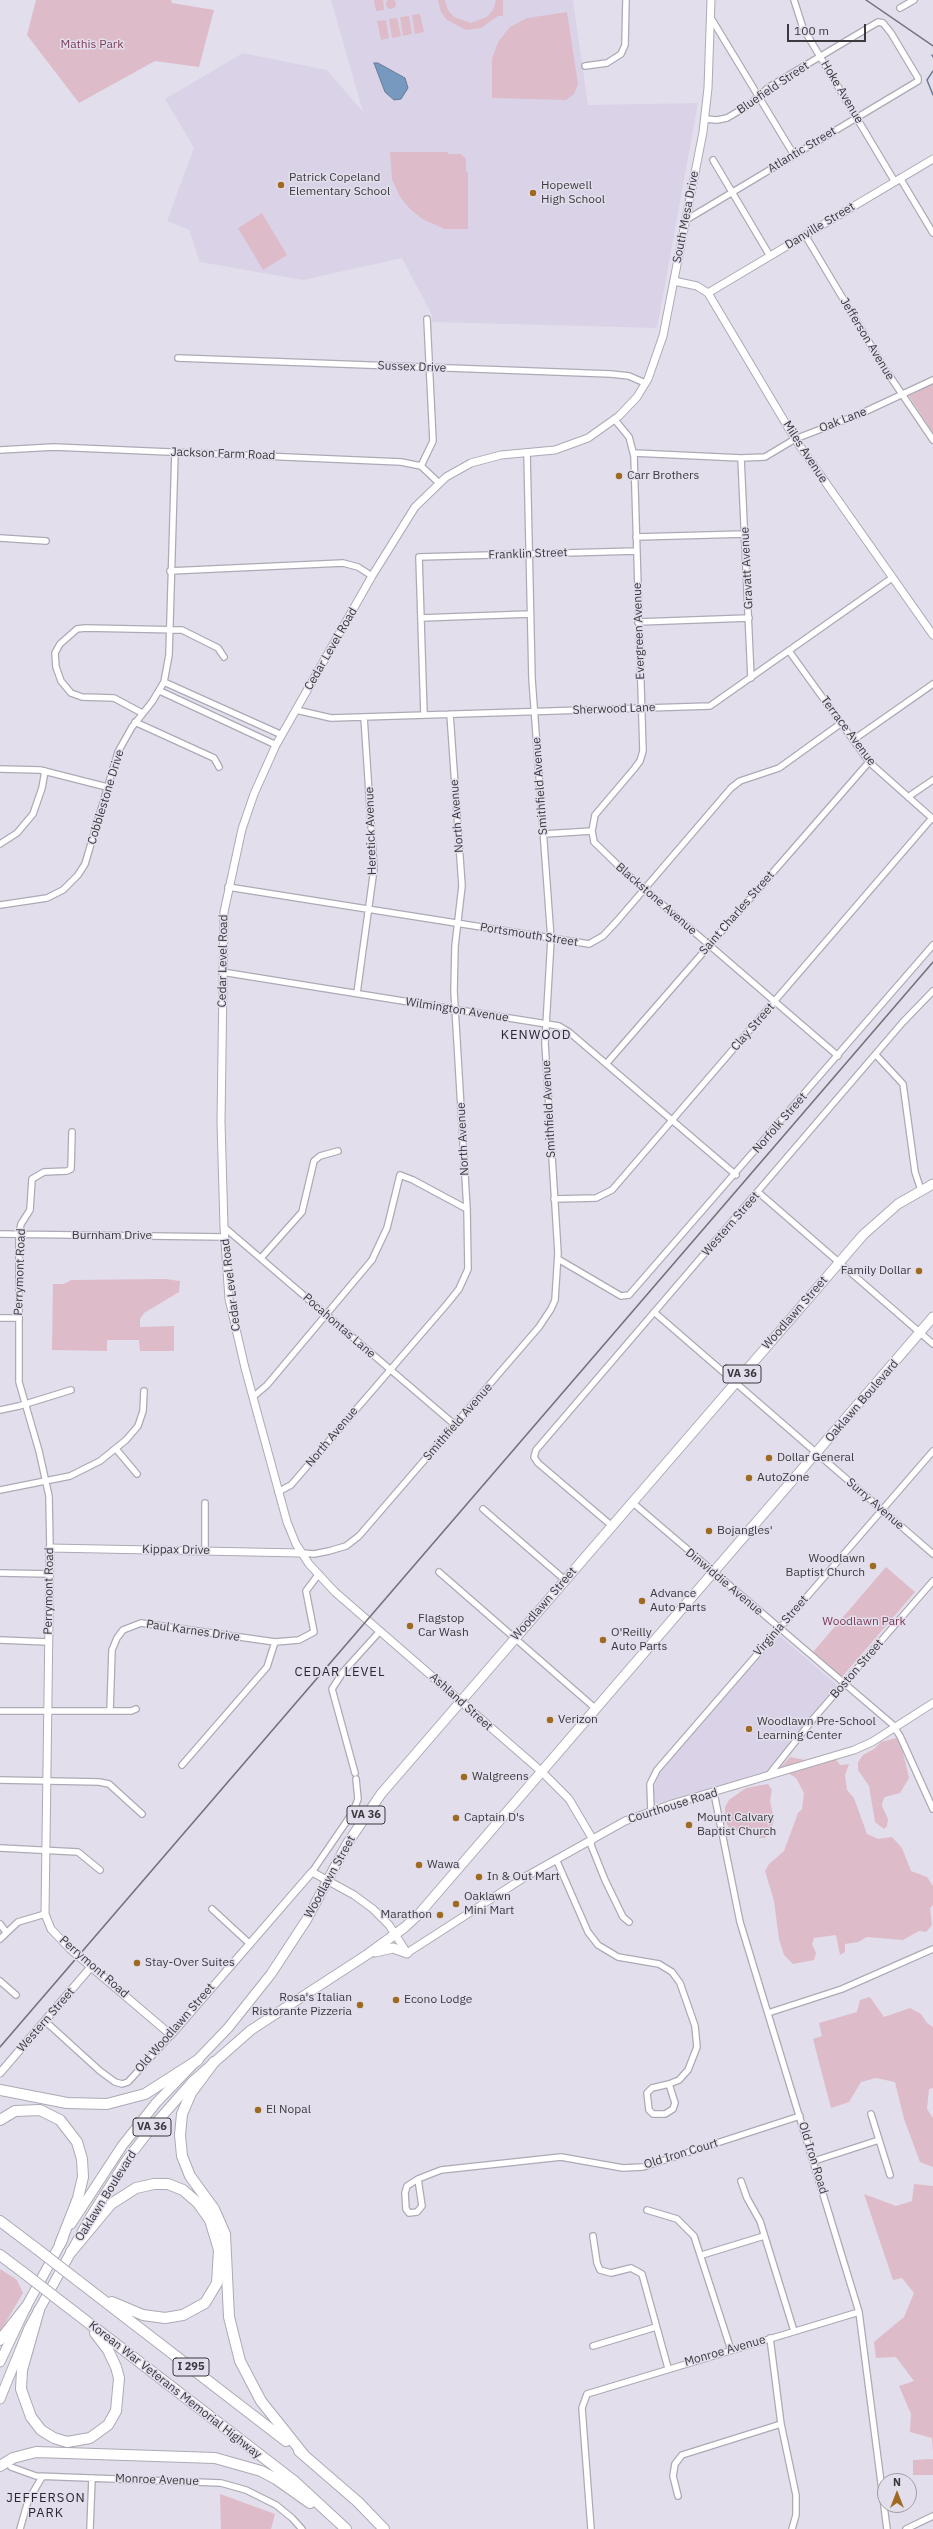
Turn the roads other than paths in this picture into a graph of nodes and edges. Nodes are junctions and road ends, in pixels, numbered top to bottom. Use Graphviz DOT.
graph roads {
  1 [pos="626,0"];
  2 [pos="711,0"];
  3 [pos="794,0"];
  4 [pos="914,0"];
  5 [pos="900,8"];
  6 [pos="711,18"];
  7 [pos="821,56"];
  8 [pos="585,66"];
  9 [pos="918,80"];
  10 [pos="758,96"];
  11 [pos="857,117"];
  12 [pos="705,119"];
  13 [pos="794,154"];
  14 [pos="933,159"];
  15 [pos="713,160"];
  16 [pos="898,180"];
  17 [pos="733,191"];
  18 [pos="686,220"];
  19 [pos="933,233"];
  20 [pos="806,235"];
  21 [pos="770,256"];
  22 [pos="674,281"];
  23 [pos="708,293"];
  24 [pos="427,319"];
  25 [pos="178,358"];
  26 [pos="431,367"];
  27 [pos="933,380"];
  28 [pos="645,383"];
  29 [pos="902,396"];
  30 [pos="615,420"];
  31 [pos="795,439"];
  32 [pos="933,440"];
  33 [pos="0,450"];
  34 [pos="176,452"];
  35 [pos="527,453"];
  36 [pos="634,453"];
  37 [pos="742,458"];
  38 [pos="422,466"];
  39 [pos="439,483"];
  40 [pos="745,534"];
  41 [pos="636,537"];
  42 [pos="0,538"];
  43 [pos="46,541"];
  44 [pos="637,551"];
  45 [pos="528,554"];
  46 [pos="170,571"];
  47 [pos="372,576"];
  48 [pos="892,578"];
  49 [pos="529,614"];
  50 [pos="421,618"];
  51 [pos="749,618"];
  52 [pos="638,622"];
  53 [pos="170,630"];
  54 [pos="933,636"];
  55 [pos="789,651"];
  56 [pos="224,657"];
  57 [pos="751,678"];
  58 [pos="164,682"];
  59 [pos="933,684"];
  60 [pos="160,691"];
  61 [pos="642,708"];
  62 [pos="296,710"];
  63 [pos="534,712"];
  64 [pos="142,713"];
  65 [pos="450,714"];
  66 [pos="424,715"];
  67 [pos="364,717"];
  68 [pos="135,722"];
  69 [pos="840,724"];
  70 [pos="282,735"];
  71 [pos="853,740"];
  72 [pos="276,745"];
  73 [pos="869,762"];
  74 [pos="219,767"];
  75 [pos="0,769"];
  76 [pos="45,772"];
  77 [pos="933,780"];
  78 [pos="107,787"];
  79 [pos="908,797"];
  80 [pos="933,818"];
  81 [pos="592,831"];
  82 [pos="544,834"];
  83 [pos="0,844"];
  84 [pos="228,887"];
  85 [pos="644,889"];
  86 [pos="0,905"];
  87 [pos="370,909"];
  88 [pos="458,924"];
  89 [pos="551,939"];
  90 [pos="710,945"];
  91 [pos="933,945"];
  92 [pos="222,972"];
  93 [pos="356,993"];
  94 [pos="930,993"];
  95 [pos="775,1001"];
  96 [pos="455,1009"];
  97 [pos="545,1024"];
  98 [pos="876,1055"];
  99 [pos="838,1056"];
  100 [pos="606,1064"];
  101 [pos="672,1120"];
  102 [pos="72,1132"];
  103 [pos="338,1151"];
  104 [pos="736,1175"];
  105 [pos="933,1184"];
  106 [pos="921,1190"];
  107 [pos="758,1192"];
  108 [pos="554,1199"];
  109 [pos="467,1209"];
  110 [pos="224,1227"];
  111 [pos="0,1234"];
  112 [pos="19,1234"];
  113 [pos="225,1237"];
  114 [pos="261,1258"];
  115 [pos="558,1259"];
  116 [pos="838,1263"];
  117 [pos="654,1312"];
  118 [pos="326,1315"];
  119 [pos="933,1317"];
  120 [pos="0,1318"];
  121 [pos="18,1318"];
  122 [pos="920,1333"];
  123 [pos="933,1344"];
  124 [pos="390,1370"];
  125 [pos="735,1383"];
  126 [pos="71,1390"];
  127 [pos="144,1391"];
  128 [pos="253,1398"];
  129 [pos="25,1405"];
  130 [pos="0,1410"];
  131 [pos="455,1425"];
  132 [pos="116,1449"];
  133 [pos="933,1451"];
  134 [pos="817,1453"];
  135 [pos="137,1474"];
  136 [pos="47,1481"];
  137 [pos="0,1490"];
  138 [pos="278,1492"];
  139 [pos="632,1502"];
  140 [pos="205,1503"];
  141 [pos="483,1509"];
  142 [pos="882,1509"];
  143 [pos="612,1526"];
  144 [pos="50,1548"];
  145 [pos="205,1551"];
  146 [pos="302,1553"];
  147 [pos="933,1554"];
  148 [pos="439,1572"];
  149 [pos="714,1572"];
  150 [pos="0,1573"];
  151 [pos="50,1574"];
  152 [pos="318,1575"];
  153 [pos="565,1580"];
  154 [pos="933,1581"];
  155 [pos="779,1628"];
  156 [pos="380,1631"];
  157 [pos="514,1638"];
  158 [pos="0,1640"];
  159 [pos="48,1642"];
  160 [pos="274,1642"];
  161 [pos="844,1684"];
  162 [pos="460,1702"];
  163 [pos="933,1703"];
  164 [pos="136,1709"];
  165 [pos="596,1709"];
  166 [pos="0,1712"];
  167 [pos="47,1712"];
  168 [pos="110,1712"];
  169 [pos="895,1728"];
  170 [pos="182,1765"];
  171 [pos="542,1772"];
  172 [pos="767,1777"];
  173 [pos="0,1780"];
  174 [pos="46,1780"];
  175 [pos="714,1793"];
  176 [pos="933,1809"];
  177 [pos="651,1811"];
  178 [pos="142,1814"];
  179 [pos="592,1838"];
  180 [pos="0,1848"];
  181 [pos="45,1848"];
  182 [pos="556,1859"];
  183 [pos="100,1870"];
  184 [pos="312,1872"];
  185 [pos="328,1880"];
  186 [pos="212,1909"];
  187 [pos="45,1914"];
  188 [pos="629,1922"];
  189 [pos="0,1924"];
  190 [pos="6,1932"];
  191 [pos="396,1934"];
  192 [pos="0,1939"];
  193 [pos="250,1944"];
  194 [pos="933,1949"];
  195 [pos="407,1953"];
  196 [pos="368,1954"];
  197 [pos="91,1967"];
  198 [pos="0,1981"];
  199 [pos="16,1995"];
  200 [pos="768,2013"];
  201 [pos="44,2021"];
  202 [pos="171,2035"];
  203 [pos="198,2060"];
  204 [pos="214,2062"];
  205 [pos="0,2073"];
  206 [pos="669,2084"];
  207 [pos="4,2091"];
  208 [pos="871,2114"];
  209 [pos="800,2116"];
  210 [pos="0,2120"];
  211 [pos="879,2140"];
  212 [pos="814,2161"];
  213 [pos="890,2175"];
  214 [pos="418,2179"];
  215 [pos="741,2181"];
  216 [pos="648,2210"];
  217 [pos="0,2213"];
  218 [pos="0,2221"];
  219 [pos="16,2233"];
  220 [pos="594,2236"];
  221 [pos="764,2236"];
  222 [pos="60,2244"];
  223 [pos="71,2252"];
  224 [pos="0,2255"];
  225 [pos="702,2256"];
  226 [pos="0,2260"];
  227 [pos="15,2266"];
  228 [pos="96,2294"];
  229 [pos="26,2307"];
  230 [pos="38,2310"];
  231 [pos="859,2312"];
  232 [pos="82,2318"];
  233 [pos="656,2327"];
  234 [pos="794,2331"];
  235 [pos="770,2338"];
  236 [pos="0,2340"];
  237 [pos="593,2346"];
  238 [pos="731,2350"];
  239 [pos="0,2362"];
  240 [pos="668,2368"];
  241 [pos="0,2399"];
  242 [pos="781,2424"];
  243 [pos="304,2455"];
  244 [pos="0,2466"];
  245 [pos="10,2468"];
  246 [pos="42,2476"];
  247 [pos="92,2478"];
  248 [pos="678,2496"];
  249 [pos="334,2516"];
  250 [pos="933,2516"];
  251 [pos="20,2529"];
  252 [pos="90,2529"];
  253 [pos="302,2529"];
  254 [pos="346,2529"];
  255 [pos="384,2529"];
  256 [pos="591,2529"];
  257 [pos="792,2529"];
  258 [pos="887,2529"];
  259 [pos="906,2529"];
  1 -- 8 [label="street"];
  2 -- 6 [label="street, South Mesa Drive"];
  3 -- 7 [label="street, Hoke Avenue"];
  4 -- 5 [label="street"];
  6 -- 10 [label="street"];
  6 -- 12 [label="street, South Mesa Drive"];
  7 -- 9 [label="street, Bluefield Street"];
  7 -- 10 [label="street, Bluefield Street"];
  7 -- 11 [label="street, Hoke Avenue"];
  9 -- 11 [label="street, Atlantic Street"];
  10 -- 12 [label="street, Bluefield Street"];
  10 -- 13 [label="street"];
  11 -- 13 [label="street, Atlantic Street"];
  11 -- 16 [label="street, Hoke Avenue"];
  12 -- 18 [label="street, South Mesa Drive"];
  13 -- 17 [label="street, Atlantic Street"];
  14 -- 16 [label="street, Danville Street"];
  15 -- 17 [label="street"];
  16 -- 19 [label="street, Hoke Avenue"];
  16 -- 20 [label="street, Danville Street"];
  17 -- 18 [label="street, Atlantic Street"];
  17 -- 21 [label="street"];
  18 -- 22 [label="street, South Mesa Drive"];
  20 -- 21 [label="street, Danville Street"];
  20 -- 29 [label="street, Jefferson Avenue"];
  21 -- 23 [label="street, Danville Street"];
  22 -- 23 [label="street"];
  22 -- 28 [label="street, South Mesa Drive"];
  23 -- 31 [label="street, Miles Avenue"];
  24 -- 26 [label="street"];
  25 -- 26 [label="street, Sussex Drive"];
  26 -- 28 [label="street, Sussex Drive"];
  26 -- 38 [label="street"];
  27 -- 29 [label="street, Oak Lane"];
  28 -- 30 [label="street, South Mesa Drive"];
  29 -- 31 [label="street, Oak Lane"];
  29 -- 32 [label="street, Jefferson Avenue"];
  30 -- 35 [label="street"];
  30 -- 36 [label="street, Evergreen Avenue"];
  31 -- 37 [label="street, Oak Lane"];
  31 -- 48 [label="street, Miles Avenue"];
  33 -- 34 [label="street, Jackson Farm Road"];
  34 -- 38 [label="street, Jackson Farm Road"];
  34 -- 46 [label="street, Cobblestone Drive"];
  35 -- 39 [label="street, Cedar Level Road"];
  35 -- 45 [label="street, Smithfield Avenue"];
  36 -- 37 [label="street, Oak Lane"];
  36 -- 41 [label="street, Evergreen Avenue"];
  37 -- 40 [label="street, Gravatt Avenue"];
  38 -- 39 [label="street"];
  39 -- 47 [label="street, Cedar Level Road"];
  40 -- 41 [label="street"];
  40 -- 51 [label="street, Gravatt Avenue"];
  41 -- 44 [label="street, Evergreen Avenue"];
  42 -- 43 [label="street"];
  44 -- 45 [label="street, Franklin Street"];
  44 -- 52 [label="street, Evergreen Avenue"];
  45 -- 49 [label="street, Smithfield Avenue"];
  45 -- 50 [label="street, Franklin Street"];
  46 -- 47 [label="street"];
  46 -- 53 [label="street, Cobblestone Drive"];
  47 -- 62 [label="street, Cedar Level Road"];
  48 -- 54 [label="street, Miles Avenue"];
  48 -- 55 [label="street, Sherwood Lane"];
  49 -- 50 [label="street"];
  49 -- 63 [label="street, Smithfield Avenue"];
  50 -- 66 [label="street"];
  51 -- 52 [label="street"];
  51 -- 57 [label="street, Gravatt Avenue"];
  52 -- 61 [label="street, Evergreen Avenue"];
  53 -- 56 [label="street"];
  53 -- 58 [label="street, Cobblestone Drive"];
  53 -- 64 [label="street"];
  55 -- 57 [label="street, Sherwood Lane"];
  55 -- 69 [label="street, Terrace Avenue"];
  57 -- 61 [label="street, Sherwood Lane"];
  58 -- 60 [label="street, Cobblestone Drive"];
  58 -- 70 [label="street"];
  59 -- 71 [label="street"];
  60 -- 64 [label="street, Cobblestone Drive"];
  60 -- 72 [label="street"];
  61 -- 63 [label="street, Sherwood Lane"];
  61 -- 81 [label="street, Evergreen Avenue"];
  62 -- 67 [label="street, Sherwood Lane"];
  62 -- 70 [label="street, Cedar Level Road"];
  63 -- 65 [label="street, Sherwood Lane"];
  63 -- 82 [label="street, Smithfield Avenue"];
  64 -- 68 [label="street, Cobblestone Drive"];
  65 -- 66 [label="street, Sherwood Lane"];
  65 -- 88 [label="street, North Avenue"];
  66 -- 67 [label="street, Sherwood Lane"];
  67 -- 87 [label="street, Heretick Avenue"];
  68 -- 74 [label="street"];
  68 -- 78 [label="street, Cobblestone Drive"];
  69 -- 71 [label="street, Terrace Avenue"];
  69 -- 85 [label="street, Portsmouth Street"];
  70 -- 72 [label="street, Cedar Level Road"];
  71 -- 73 [label="street, Terrace Avenue"];
  72 -- 84 [label="street, Cedar Level Road"];
  73 -- 79 [label="street, Terrace Avenue"];
  73 -- 90 [label="street, Saint Charles Street"];
  75 -- 76 [label="street"];
  76 -- 78 [label="street"];
  76 -- 83 [label="street"];
  77 -- 79 [label="street"];
  78 -- 86 [label="street, Cobblestone Drive"];
  79 -- 80 [label="street, Terrace Avenue"];
  80 -- 95 [label="street, Clay Street"];
  81 -- 82 [label="street"];
  81 -- 85 [label="street, Blackstone Avenue"];
  82 -- 89 [label="street, Smithfield Avenue"];
  84 -- 87 [label="street, Portsmouth Street"];
  84 -- 92 [label="street, Cedar Level Road"];
  85 -- 89 [label="street, Portsmouth Street"];
  85 -- 90 [label="street, Blackstone Avenue"];
  87 -- 88 [label="street, Portsmouth Street"];
  87 -- 93 [label="street, Heretick Avenue"];
  88 -- 89 [label="street, Portsmouth Street"];
  88 -- 96 [label="street, North Avenue"];
  89 -- 97 [label="street, Smithfield Avenue"];
  90 -- 95 [label="street, Blackstone Avenue"];
  90 -- 100 [label="street, Saint Charles Street"];
  91 -- 99 [label="street, Norfolk Street"];
  92 -- 93 [label="street, Wilmington Avenue"];
  92 -- 110 [label="street, Cedar Level Road"];
  93 -- 96 [label="street, Wilmington Avenue"];
  94 -- 98 [label="street, Western Street"];
  95 -- 99 [label="street, Blackstone Avenue"];
  95 -- 101 [label="street, Clay Street"];
  96 -- 97 [label="street, Wilmington Avenue"];
  96 -- 109 [label="street, North Avenue"];
  97 -- 100 [label="street, Wilmington Avenue"];
  97 -- 108 [label="street, Smithfield Avenue"];
  98 -- 106 [label="street"];
  98 -- 107 [label="street, Western Street"];
  99 -- 104 [label="street, Norfolk Street"];
  100 -- 101 [label="street, Wilmington Avenue"];
  101 -- 104 [label="street, Wilmington Avenue"];
  101 -- 108 [label="street, Clay Street"];
  102 -- 112 [label="street, Perrymont Road"];
  103 -- 114 [label="street"];
  104 -- 115 [label="street, Norfolk Street"];
  105 -- 106 [label="highway, Woodlawn Street / VA 36"];
  106 -- 116 [label="highway, Woodlawn Street / VA 36"];
  107 -- 116 [label="street"];
  107 -- 117 [label="street, Western Street"];
  108 -- 115 [label="street, Smithfield Avenue"];
  109 -- 118 [label="street"];
  109 -- 124 [label="street, North Avenue"];
  110 -- 113 [label="street, Cedar Level Road"];
  110 -- 114 [label="street, Pocahontas Lane"];
  111 -- 112 [label="street, Burnham Drive"];
  112 -- 113 [label="street, Burnham Drive"];
  112 -- 121 [label="street, Perrymont Road"];
  113 -- 128 [label="street, Cedar Level Road"];
  114 -- 118 [label="street, Pocahontas Lane"];
  115 -- 131 [label="street, Smithfield Avenue"];
  116 -- 122 [label="street"];
  116 -- 125 [label="highway, Woodlawn Street / VA 36"];
  117 -- 125 [label="street, Surry Avenue"];
  117 -- 143 [label="street, Western Street"];
  118 -- 124 [label="street, Pocahontas Lane"];
  118 -- 128 [label="street"];
  119 -- 122 [label="highway, Oaklawn Boulevard / VA 36"];
  120 -- 121 [label="street"];
  121 -- 129 [label="street, Perrymont Road"];
  122 -- 123 [label="street"];
  122 -- 134 [label="highway, Oaklawn Boulevard / VA 36"];
  124 -- 131 [label="street, Pocahontas Lane"];
  124 -- 138 [label="street, North Avenue"];
  125 -- 134 [label="street, Surry Avenue"];
  125 -- 139 [label="highway, Woodlawn Street / VA 36"];
  126 -- 129 [label="street"];
  127 -- 132 [label="street"];
  128 -- 138 [label="street, Cedar Level Road"];
  129 -- 130 [label="street"];
  129 -- 136 [label="street, Perrymont Road"];
  131 -- 146 [label="street, Smithfield Avenue"];
  132 -- 135 [label="street"];
  132 -- 136 [label="street"];
  133 -- 142 [label="street, Virginia Street"];
  134 -- 142 [label="street, Surry Avenue"];
  134 -- 149 [label="highway, Oaklawn Boulevard / VA 36"];
  136 -- 137 [label="street"];
  136 -- 144 [label="street, Perrymont Road"];
  138 -- 146 [label="street, Cedar Level Road"];
  139 -- 143 [label="highway, Woodlawn Street / VA 36"];
  139 -- 149 [label="street, Dinwiddie Avenue"];
  140 -- 145 [label="street"];
  141 -- 153 [label="street"];
  142 -- 147 [label="street, Surry Avenue"];
  142 -- 155 [label="street, Virginia Street"];
  143 -- 153 [label="highway, Woodlawn Street / VA 36"];
  144 -- 145 [label="street, Kippax Drive"];
  144 -- 151 [label="street, Perrymont Road"];
  145 -- 146 [label="street, Kippax Drive"];
  146 -- 152 [label="street, Cedar Level Road"];
  148 -- 157 [label="street"];
  149 -- 155 [label="street, Dinwiddie Avenue"];
  149 -- 165 [label="highway, Oaklawn Boulevard / VA 36"];
  150 -- 151 [label="street"];
  151 -- 159 [label="street, Perrymont Road"];
  152 -- 156 [label="street, Ashland Street"];
  152 -- 160 [label="street, Paul Karnes Drive"];
  153 -- 157 [label="highway, Woodlawn Street / VA 36"];
  154 -- 161 [label="street, Boston Street"];
  155 -- 161 [label="street, Dinwiddie Avenue"];
  155 -- 177 [label="street, Virginia Street"];
  156 -- 162 [label="street, Ashland Street"];
  156 -- 184 [label="street"];
  157 -- 162 [label="highway, Woodlawn Street / VA 36"];
  157 -- 165 [label="street"];
  158 -- 159 [label="street"];
  159 -- 167 [label="street, Perrymont Road"];
  160 -- 168 [label="street, Paul Karnes Drive"];
  160 -- 170 [label="street"];
  161 -- 169 [label="street, Dinwiddie Avenue"];
  161 -- 172 [label="street, Boston Street"];
  162 -- 171 [label="street, Ashland Street"];
  162 -- 185 [label="highway, Woodlawn Street / VA 36"];
  163 -- 169 [label="street, Courthouse Road"];
  164 -- 168 [label="street"];
  165 -- 171 [label="highway, Oaklawn Boulevard / VA 36"];
  166 -- 167 [label="street"];
  167 -- 168 [label="street"];
  167 -- 174 [label="street, Perrymont Road"];
  169 -- 172 [label="street, Courthouse Road"];
  169 -- 176 [label="street, Dinwiddie Avenue"];
  171 -- 179 [label="street, Ashland Street"];
  171 -- 191 [label="highway, Oaklawn Boulevard / VA 36"];
  172 -- 175 [label="street, Courthouse Road"];
  173 -- 174 [label="street"];
  174 -- 178 [label="street"];
  174 -- 181 [label="street, Perrymont Road"];
  175 -- 177 [label="street, Courthouse Road"];
  175 -- 200 [label="street, Old Iron Road"];
  177 -- 179 [label="street, Courthouse Road"];
  179 -- 182 [label="street, Courthouse Road"];
  179 -- 188 [label="street"];
  180 -- 181 [label="street"];
  181 -- 183 [label="street"];
  181 -- 187 [label="street, Perrymont Road"];
  182 -- 195 [label="street, Courthouse Road"];
  182 -- 206 [label="street"];
  184 -- 185 [label="street"];
  184 -- 193 [label="street, Old Woodlawn Street"];
  185 -- 191 [label="street"];
  185 -- 203 [label="highway, Woodlawn Street / VA 36"];
  186 -- 193 [label="street"];
  187 -- 190 [label="street"];
  187 -- 197 [label="street, Perrymont Road"];
  189 -- 190 [label="street"];
  190 -- 192 [label="street"];
  191 -- 195 [label="street"];
  191 -- 196 [label="highway, Oaklawn Boulevard / VA 36"];
  193 -- 202 [label="street, Old Woodlawn Street"];
  194 -- 200 [label="street"];
  195 -- 196 [label="highway"];
  196 -- 204 [label="highway, Oaklawn Boulevard / VA 36"];
  197 -- 201 [label="street, Western Street"];
  197 -- 202 [label="street, Perrymont Road"];
  198 -- 199 [label="street"];
  200 -- 209 [label="street, Old Iron Road"];
  201 -- 202 [label="street, Old Woodlawn Street"];
  201 -- 205 [label="street, Western Street"];
  203 -- 207 [label="highway"];
  203 -- 222 [label="highway, Oaklawn Boulevard / VA 36"];
  204 -- 223 [label="highway, Oaklawn Boulevard / VA 36"];
  204 -- 243 [label="highway"];
  206 -- 206 [label="street"];
  208 -- 211 [label="street"];
  209 -- 212 [label="street, Old Iron Road"];
  209 -- 214 [label="street, Old Iron Court"];
  210 -- 222 [label="highway"];
  211 -- 212 [label="street"];
  211 -- 213 [label="street"];
  212 -- 231 [label="street, Old Iron Road"];
  214 -- 214 [label="street, Old Iron Court"];
  215 -- 221 [label="street"];
  216 -- 225 [label="street"];
  217 -- 219 [label="highway"];
  218 -- 219 [label="highway, I 295"];
  219 -- 228 [label="highway, I 295, bridge"];
  220 -- 233 [label="street"];
  221 -- 225 [label="street"];
  221 -- 234 [label="street"];
  222 -- 229 [label="highway, Oaklawn Boulevard / VA 36"];
  223 -- 228 [label="highway"];
  223 -- 230 [label="highway, Oaklawn Boulevard / VA 36"];
  224 -- 227 [label="highway, Korean War Veterans Memorial Highway / I 295"];
  225 -- 238 [label="street"];
  226 -- 227 [label="highway"];
  227 -- 232 [label="highway, Korean War Veterans Memorial Highway / I 295, bridge"];
  228 -- 243 [label="highway, I 295"];
  229 -- 236 [label="highway"];
  229 -- 239 [label="highway, Oaklawn Boulevard / VA 36"];
  230 -- 232 [label="highway"];
  230 -- 241 [label="highway, Oaklawn Boulevard / VA 36"];
  231 -- 234 [label="street, Monroe Avenue"];
  231 -- 258 [label="street, Old Iron Road"];
  232 -- 249 [label="highway, Korean War Veterans Memorial Highway / I 295"];
  233 -- 237 [label="street"];
  233 -- 240 [label="street"];
  234 -- 235 [label="street, Monroe Avenue"];
  235 -- 238 [label="street, Monroe Avenue"];
  235 -- 242 [label="street"];
  238 -- 240 [label="street, Monroe Avenue"];
  240 -- 256 [label="street, Monroe Avenue"];
  242 -- 248 [label="street"];
  242 -- 257 [label="street"];
  243 -- 255 [label="highway, I 295"];
  244 -- 249 [label="highway"];
  245 -- 246 [label="street, Monroe Avenue"];
  246 -- 247 [label="street, Monroe Avenue"];
  246 -- 251 [label="street"];
  247 -- 252 [label="street"];
  247 -- 253 [label="street, Monroe Avenue"];
  249 -- 254 [label="highway, Korean War Veterans Memorial Highway / I 295"];
  250 -- 259 [label="street"];
}
